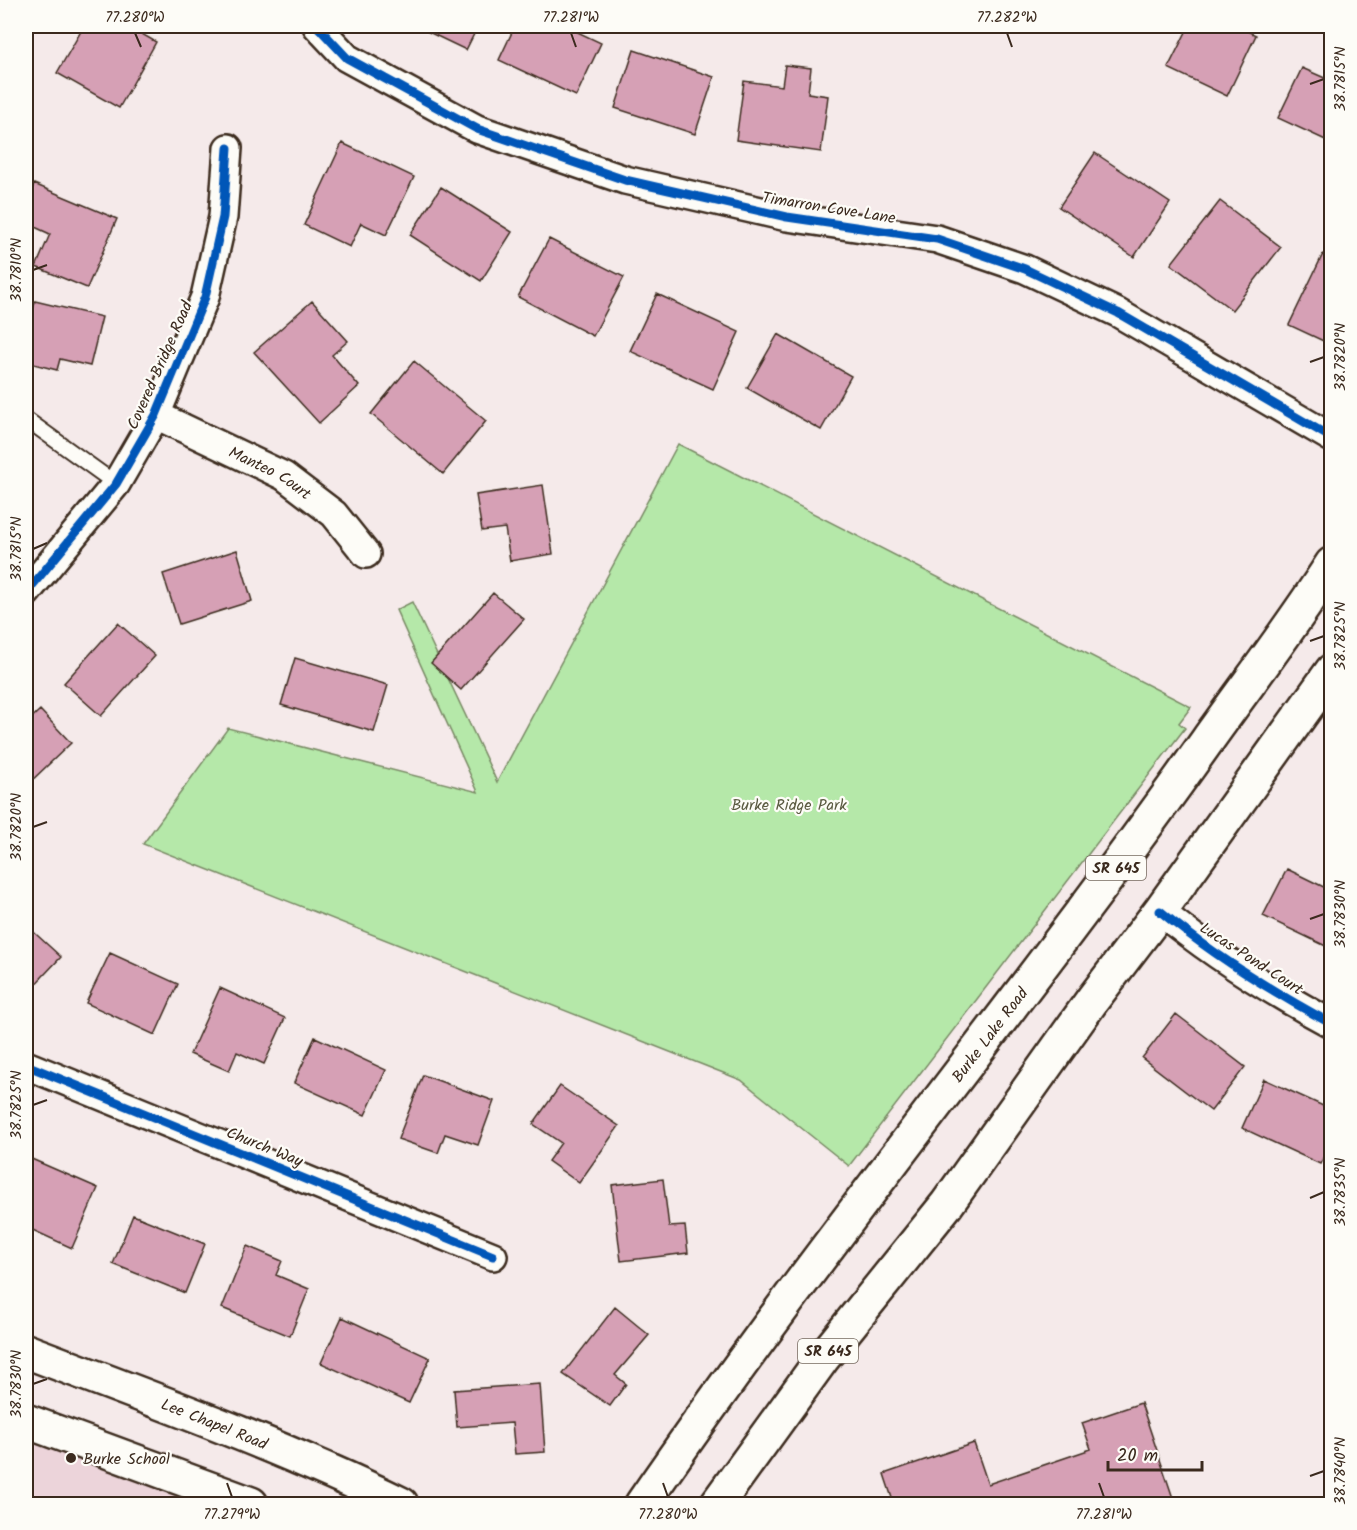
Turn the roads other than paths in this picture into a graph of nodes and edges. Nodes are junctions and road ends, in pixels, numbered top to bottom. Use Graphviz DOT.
graph roads {
  1 [pos="317,26"];
  2 [pos="228,148"];
  3 [pos="156,415"];
  4 [pos="26,419"];
  5 [pos="1332,438"];
  6 [pos="116,484"];
  7 [pos="366,554"];
  8 [pos="1332,564"];
  9 [pos="26,593"];
  10 [pos="1332,671"];
  11 [pos="1160,911"];
  12 [pos="1332,1024"];
  13 [pos="26,1065"];
  14 [pos="493,1256"];
  15 [pos="26,1351"];
  16 [pos="26,1421"];
  17 [pos="251,1504"];
  18 [pos="401,1504"];
  19 [pos="642,1504"];
  20 [pos="717,1504"];
  1 -- 5 [label="street, Timarron Cove Lane"];
  2 -- 3 [label="street, Covered Bridge Road"];
  3 -- 6 [label="street, Covered Bridge Road"];
  3 -- 7 [label="street, Manteo Court"];
  4 -- 6 [label="lane"];
  6 -- 9 [label="street, Covered Bridge Road"];
  8 -- 19 [label="main road, Burke Lake Road / SR 645"];
  10 -- 11 [label="main road, SR 645"];
  11 -- 12 [label="street, Lucas Pond Court"];
  11 -- 20 [label="main road, SR 645"];
  13 -- 14 [label="street, Church Way"];
  15 -- 18 [label="main road, Lee Chapel Road"];
  16 -- 17 [label="main road"];
}
